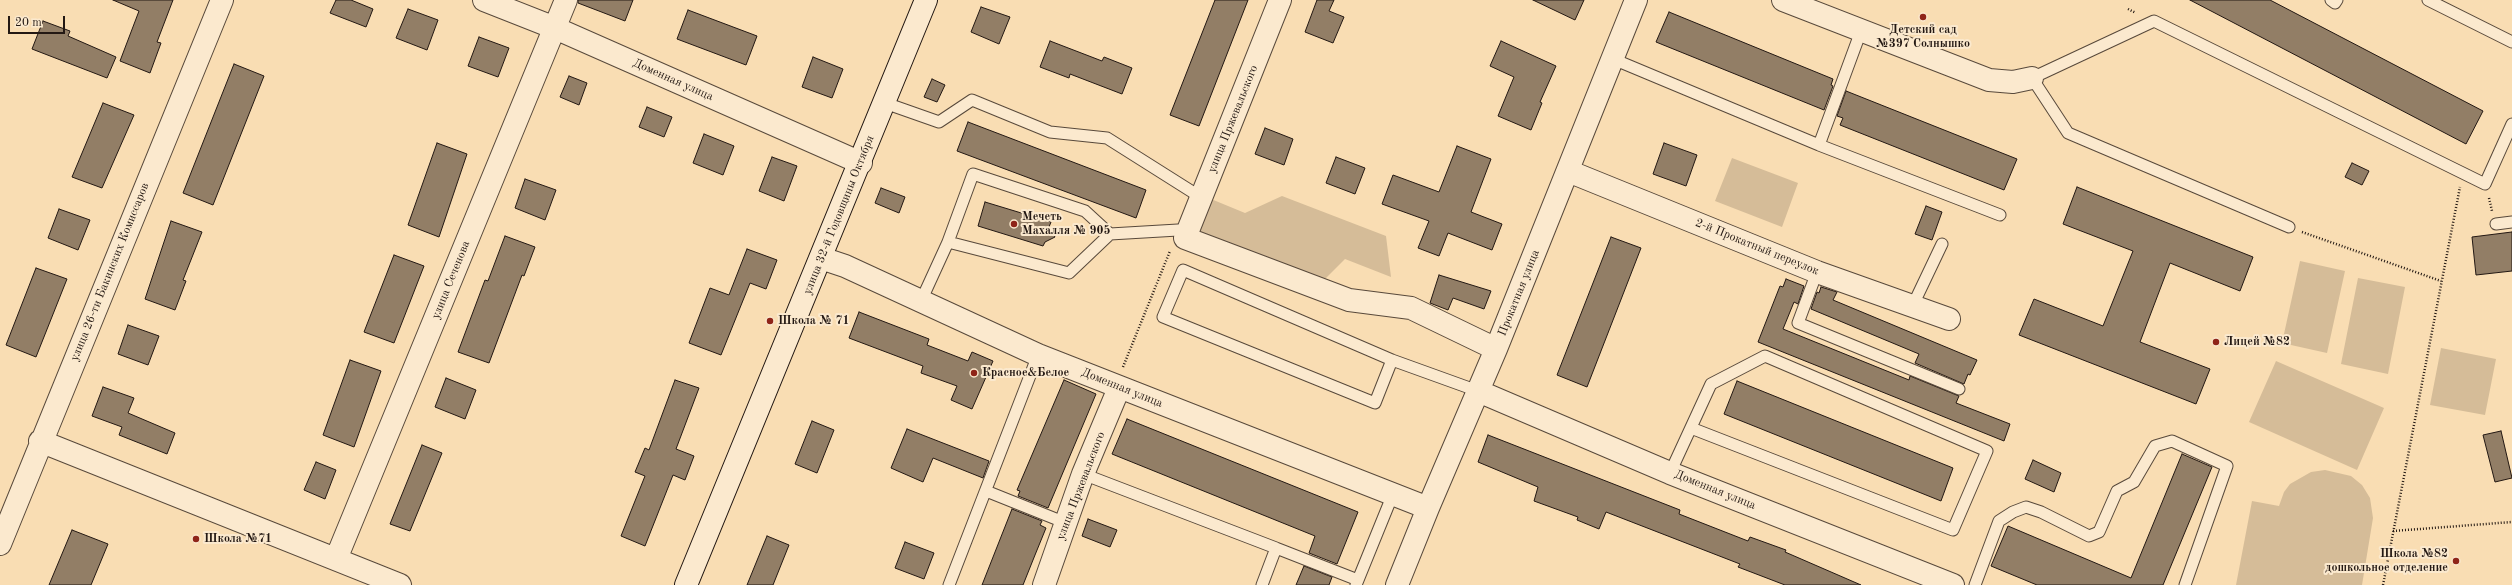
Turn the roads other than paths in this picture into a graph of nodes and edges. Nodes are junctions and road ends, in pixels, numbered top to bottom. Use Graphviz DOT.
graph roads {
  1 [pos="222,0"];
  2 [pos="484,0"];
  3 [pos="566,0"];
  4 [pos="926,0"];
  5 [pos="1280,0"];
  6 [pos="1636,0"];
  7 [pos="1783,0"];
  8 [pos="2330,0"];
  9 [pos="2337,0"];
  10 [pos="2428,0"];
  11 [pos="554,28"];
  12 [pos="1861,31"];
  13 [pos="2512,42"];
  14 [pos="1613,59"];
  15 [pos="2032,78"];
  16 [pos="885,103"];
  17 [pos="2512,124"];
  18 [pos="1819,145"];
  19 [pos="861,163"];
  20 [pos="1568,171"];
  21 [pos="1202,198"];
  22 [pos="2000,215"];
  23 [pos="2512,222"];
  24 [pos="2496,224"];
  25 [pos="2289,227"];
  26 [pos="1110,234"];
  27 [pos="1182,234"];
  28 [pos="948,242"];
  29 [pos="1942,244"];
  30 [pos="821,258"];
  31 [pos="1817,272"];
  32 [pos="921,301"];
  33 [pos="1913,305"];
  34 [pos="1949,319"];
  35 [pos="1496,349"];
  36 [pos="1038,355"];
  37 [pos="1392,360"];
  38 [pos="1117,387"];
  39 [pos="1959,389"];
  40 [pos="1478,391"];
  41 [pos="1691,428"];
  42 [pos="40,441"];
  43 [pos="1670,473"];
  44 [pos="1083,474"];
  45 [pos="986,491"];
  46 [pos="1394,494"];
  47 [pos="1428,508"];
  48 [pos="1066,523"];
  49 [pos="0,544"];
  50 [pos="1276,548"];
  51 [pos="336,559"];
  52 [pos="1357,582"];
  53 [pos="400,585"];
  54 [pos="686,585"];
  55 [pos="949,585"];
  56 [pos="1044,585"];
  57 [pos="1262,585"];
  58 [pos="1398,585"];
  59 [pos="1954,585"];
  60 [pos="1975,585"];
  61 [pos="2186,585"];
  1 -- 42 [label="street, улица 26-ти Бакинских Комиссаров"];
  2 -- 11 [label="street, Доменная улица"];
  3 -- 11 [label="street, улица Сеченова"];
  4 -- 16 [label="street, улица 32-й Годовщины Октября"];
  5 -- 21 [label="street, улица Пржевальского"];
  6 -- 14 [label="street, Прокатная улица"];
  7 -- 12 [label="street"];
  8 -- 9 [label="lane"];
  10 -- 13 [label="lane"];
  11 -- 19 [label="street, Доменная улица"];
  11 -- 51 [label="street, улица Сеченова"];
  12 -- 15 [label="street"];
  12 -- 18 [label="lane"];
  14 -- 18 [label="lane"];
  14 -- 20 [label="street, Прокатная улица"];
  15 -- 17 [label="lane"];
  15 -- 25 [label="lane"];
  16 -- 19 [label="street, улица 32-й Годовщины Октября"];
  16 -- 21 [label="lane"];
  18 -- 22 [label="lane"];
  19 -- 30 [label="street, улица 32-й Годовщины Октября"];
  20 -- 31 [label="street, 2-й Прокатный переулок"];
  20 -- 35 [label="street, Прокатная улица"];
  21 -- 27 [label="street, улица Пржевальского"];
  23 -- 24 [label="lane"];
  26 -- 27 [label="lane"];
  26 -- 28 [label="lane"];
  26 -- 28 [label="lane"];
  27 -- 35 [label="street"];
  28 -- 32 [label="lane"];
  29 -- 33 [label="lane"];
  30 -- 32 [label="street, Доменная улица"];
  30 -- 54 [label="street, улица 32-й Годовщины Октября"];
  31 -- 33 [label="street, 2-й Прокатный переулок"];
  31 -- 39 [label="lane"];
  32 -- 36 [label="street, Доменная улица"];
  33 -- 34 [label="street, 2-й Прокатный переулок"];
  35 -- 40 [label="street, Прокатная улица"];
  36 -- 38 [label="street, Доменная улица"];
  36 -- 45 [label="lane"];
  37 -- 37 [label="lane"];
  37 -- 40 [label="lane"];
  38 -- 44 [label="street, улица Пржевальского"];
  38 -- 46 [label="street, Доменная улица"];
  40 -- 43 [label="street, Доменная улица"];
  40 -- 47 [label="street, Прокатная улица"];
  41 -- 41 [label="lane"];
  41 -- 43 [label="lane"];
  42 -- 49 [label="street, улица 26-ти Бакинских Комиссаров"];
  42 -- 51 [label="street"];
  43 -- 59 [label="street, Доменная улица"];
  44 -- 48 [label="street, улица Пржевальского"];
  44 -- 50 [label="lane"];
  45 -- 48 [label="lane"];
  45 -- 55 [label="lane"];
  46 -- 47 [label="street, Доменная улица"];
  46 -- 52 [label="lane"];
  47 -- 58 [label="street, Прокатная улица"];
  48 -- 56 [label="street, улица Пржевальского"];
  50 -- 52 [label="lane"];
  50 -- 57 [label="lane"];
  51 -- 53 [label="street"];
  60 -- 61 [label="lane"];
}
